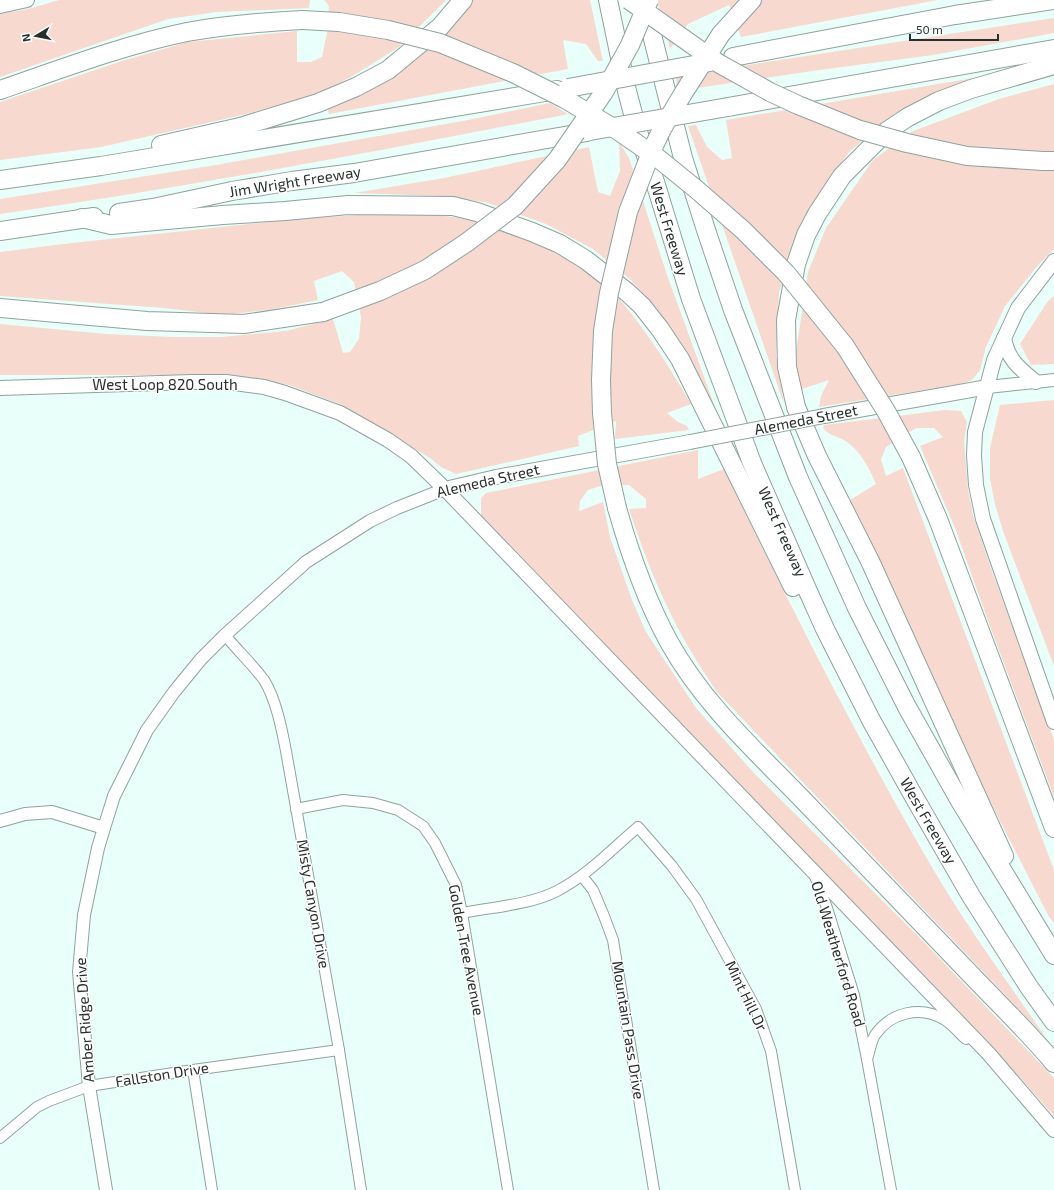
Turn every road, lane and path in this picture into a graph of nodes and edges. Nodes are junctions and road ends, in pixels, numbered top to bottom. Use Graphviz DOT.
graph roads {
  1 [pos="27,0"];
  2 [pos="463,0"];
  3 [pos="608,0"];
  4 [pos="629,0"];
  5 [pos="643,0"];
  6 [pos="649,0"];
  7 [pos="752,0"];
  8 [pos="1054,0"];
  9 [pos="0,6"];
  10 [pos="1054,48"];
  11 [pos="1054,64"];
  12 [pos="0,90"];
  13 [pos="1054,161"];
  14 [pos="101,166"];
  15 [pos="0,180"];
  16 [pos="82,218"];
  17 [pos="0,231"];
  18 [pos="1054,261"];
  19 [pos="0,308"];
  20 [pos="1004,338"];
  21 [pos="1054,380"];
  22 [pos="1036,382"];
  23 [pos="988,387"];
  24 [pos="0,388"];
  25 [pos="445,489"];
  26 [pos="825,629"];
  27 [pos="225,635"];
  28 [pos="1054,722"];
  29 [pos="296,808"];
  30 [pos="0,821"];
  31 [pos="104,828"];
  32 [pos="1054,828"];
  33 [pos="814,873"];
  34 [pos="582,876"];
  35 [pos="1014,891"];
  36 [pos="462,913"];
  37 [pos="1054,955"];
  38 [pos="1054,1022"];
  39 [pos="339,1050"];
  40 [pos="989,1054"];
  41 [pos="867,1058"];
  42 [pos="1054,1063"];
  43 [pos="192,1070"];
  44 [pos="89,1086"];
  45 [pos="1054,1130"];
  46 [pos="0,1138"];
  47 [pos="106,1190"];
  48 [pos="212,1190"];
  49 [pos="361,1190"];
  50 [pos="508,1190"];
  51 [pos="654,1190"];
  52 [pos="795,1190"];
  53 [pos="891,1190"];
  1 -- 9 [label="main road"];
  2 -- 14 [label="highway"];
  3 -- 26 [label="highway, West Freeway"];
  4 -- 13 [label="highway, bridge"];
  5 -- 35 [label="highway"];
  6 -- 19 [label="highway, bridge"];
  7 -- 42 [label="highway, bridge"];
  8 -- 14 [label="highway, bridge"];
  10 -- 16 [label="highway, Jim Wright Freeway, bridge"];
  11 -- 35 [label="highway"];
  12 -- 32 [label="highway, bridge"];
  14 -- 15 [label="highway"];
  16 -- 17 [label="highway, Jim Wright Freeway"];
  16 -- 26 [label="highway"];
  18 -- 20 [label="main road"];
  20 -- 22 [label="main road"];
  20 -- 23 [label="main road"];
  21 -- 22 [label="street, Alemeda Street"];
  22 -- 23 [label="street, Alemeda Street"];
  23 -- 25 [label="main road, Alemeda Street, bridge"];
  23 -- 28 [label="main road"];
  24 -- 25 [label="main road, West Loop 820 South"];
  25 -- 27 [label="street, Alemeda Street"];
  25 -- 33 [label="main road"];
  26 -- 38 [label="highway, West Freeway"];
  27 -- 29 [label="street, Misty Canyon Drive"];
  27 -- 31 [label="street, Alemeda Street"];
  29 -- 36 [label="street, Golden Tree Avenue"];
  29 -- 39 [label="street, Misty Canyon Drive"];
  30 -- 31 [label="street"];
  31 -- 44 [label="street, Amber Ridge Drive"];
  33 -- 40 [label="main road"];
  33 -- 41 [label="street, Old Weatherford Road"];
  34 -- 36 [label="street"];
  34 -- 51 [label="street, Mountain Pass Drive"];
  34 -- 52 [label="street, Mint Hill Dr"];
  35 -- 37 [label="highway"];
  36 -- 50 [label="street, Golden Tree Avenue"];
  39 -- 43 [label="street, Fallston Drive"];
  39 -- 49 [label="street, Misty Canyon Drive"];
  40 -- 41 [label="street, Old Weatherford Road"];
  40 -- 45 [label="main road"];
  41 -- 53 [label="street, Old Weatherford Road"];
  43 -- 44 [label="street, Fallston Drive"];
  43 -- 48 [label="street"];
  44 -- 46 [label="street, Fallston Drive"];
  44 -- 47 [label="street, Amber Ridge Drive"];
}
